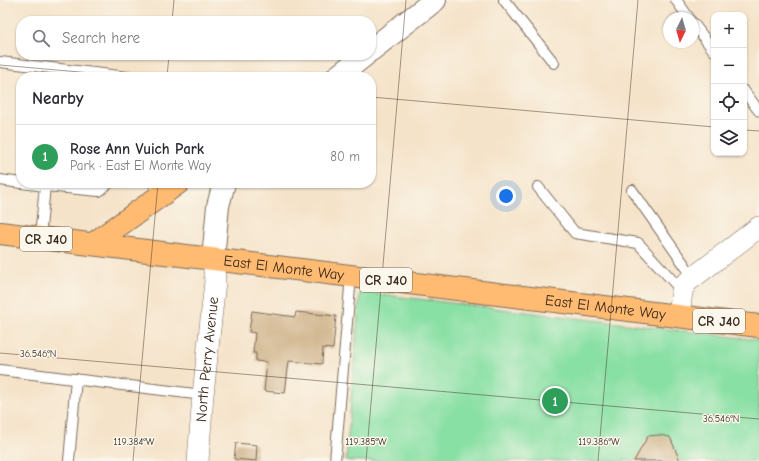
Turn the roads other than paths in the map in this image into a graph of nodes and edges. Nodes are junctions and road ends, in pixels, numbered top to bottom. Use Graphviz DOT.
graph roads {
  1 [pos="435,0"];
  2 [pos="504,0"];
  3 [pos="676,0"];
  4 [pos="685,12"];
  5 [pos="699,31"];
  6 [pos="376,46"];
  7 [pos="712,48"];
  8 [pos="359,60"];
  9 [pos="0,62"];
  10 [pos="554,63"];
  11 [pos="85,72"];
  12 [pos="343,72"];
  13 [pos="747,95"];
  14 [pos="759,111"];
  15 [pos="0,180"];
  16 [pos="16,182"];
  17 [pos="538,187"];
  18 [pos="45,188"];
  19 [pos="67,188"];
  20 [pos="103,188"];
  21 [pos="164,188"];
  22 [pos="223,188"];
  23 [pos="632,190"];
  24 [pos="759,227"];
  25 [pos="0,233"];
  26 [pos="40,238"];
  27 [pos="93,244"];
  28 [pos="213,259"];
  29 [pos="351,276"];
  30 [pos="688,284"];
  31 [pos="679,316"];
  32 [pos="759,326"];
  33 [pos="0,370"];
  34 [pos="76,379"];
  35 [pos="203,395"];
  36 [pos="70,461"];
  37 [pos="198,461"];
  38 [pos="335,461"];
  1 -- 6 [label="street"];
  2 -- 10 [label="lane"];
  3 -- 4 [label="lane"];
  5 -- 7 [label="lane"];
  8 -- 12 [label="street"];
  9 -- 11 [label="lane"];
  13 -- 14 [label="lane"];
  15 -- 16 [label="lane"];
  17 -- 30 [label="lane"];
  18 -- 26 [label="lane"];
  19 -- 20 [label="lane"];
  21 -- 27 [label="main road"];
  22 -- 28 [label="street"];
  23 -- 30 [label="lane"];
  24 -- 30 [label="street"];
  25 -- 26 [label="main road, East El Monte Way / CR J40"];
  26 -- 27 [label="main road, East El Monte Way / CR J40"];
  27 -- 28 [label="main road, East El Monte Way / CR J40"];
  28 -- 29 [label="main road, East El Monte Way / CR J40"];
  28 -- 35 [label="street, North Perry Avenue"];
  29 -- 31 [label="main road, East El Monte Way / CR J40"];
  29 -- 38 [label="lane"];
  30 -- 31 [label="street"];
  31 -- 32 [label="main road, East El Monte Way / CR J40"];
  33 -- 34 [label="lane"];
  34 -- 35 [label="lane"];
  34 -- 36 [label="lane"];
  35 -- 37 [label="street, North Perry Avenue"];
}
